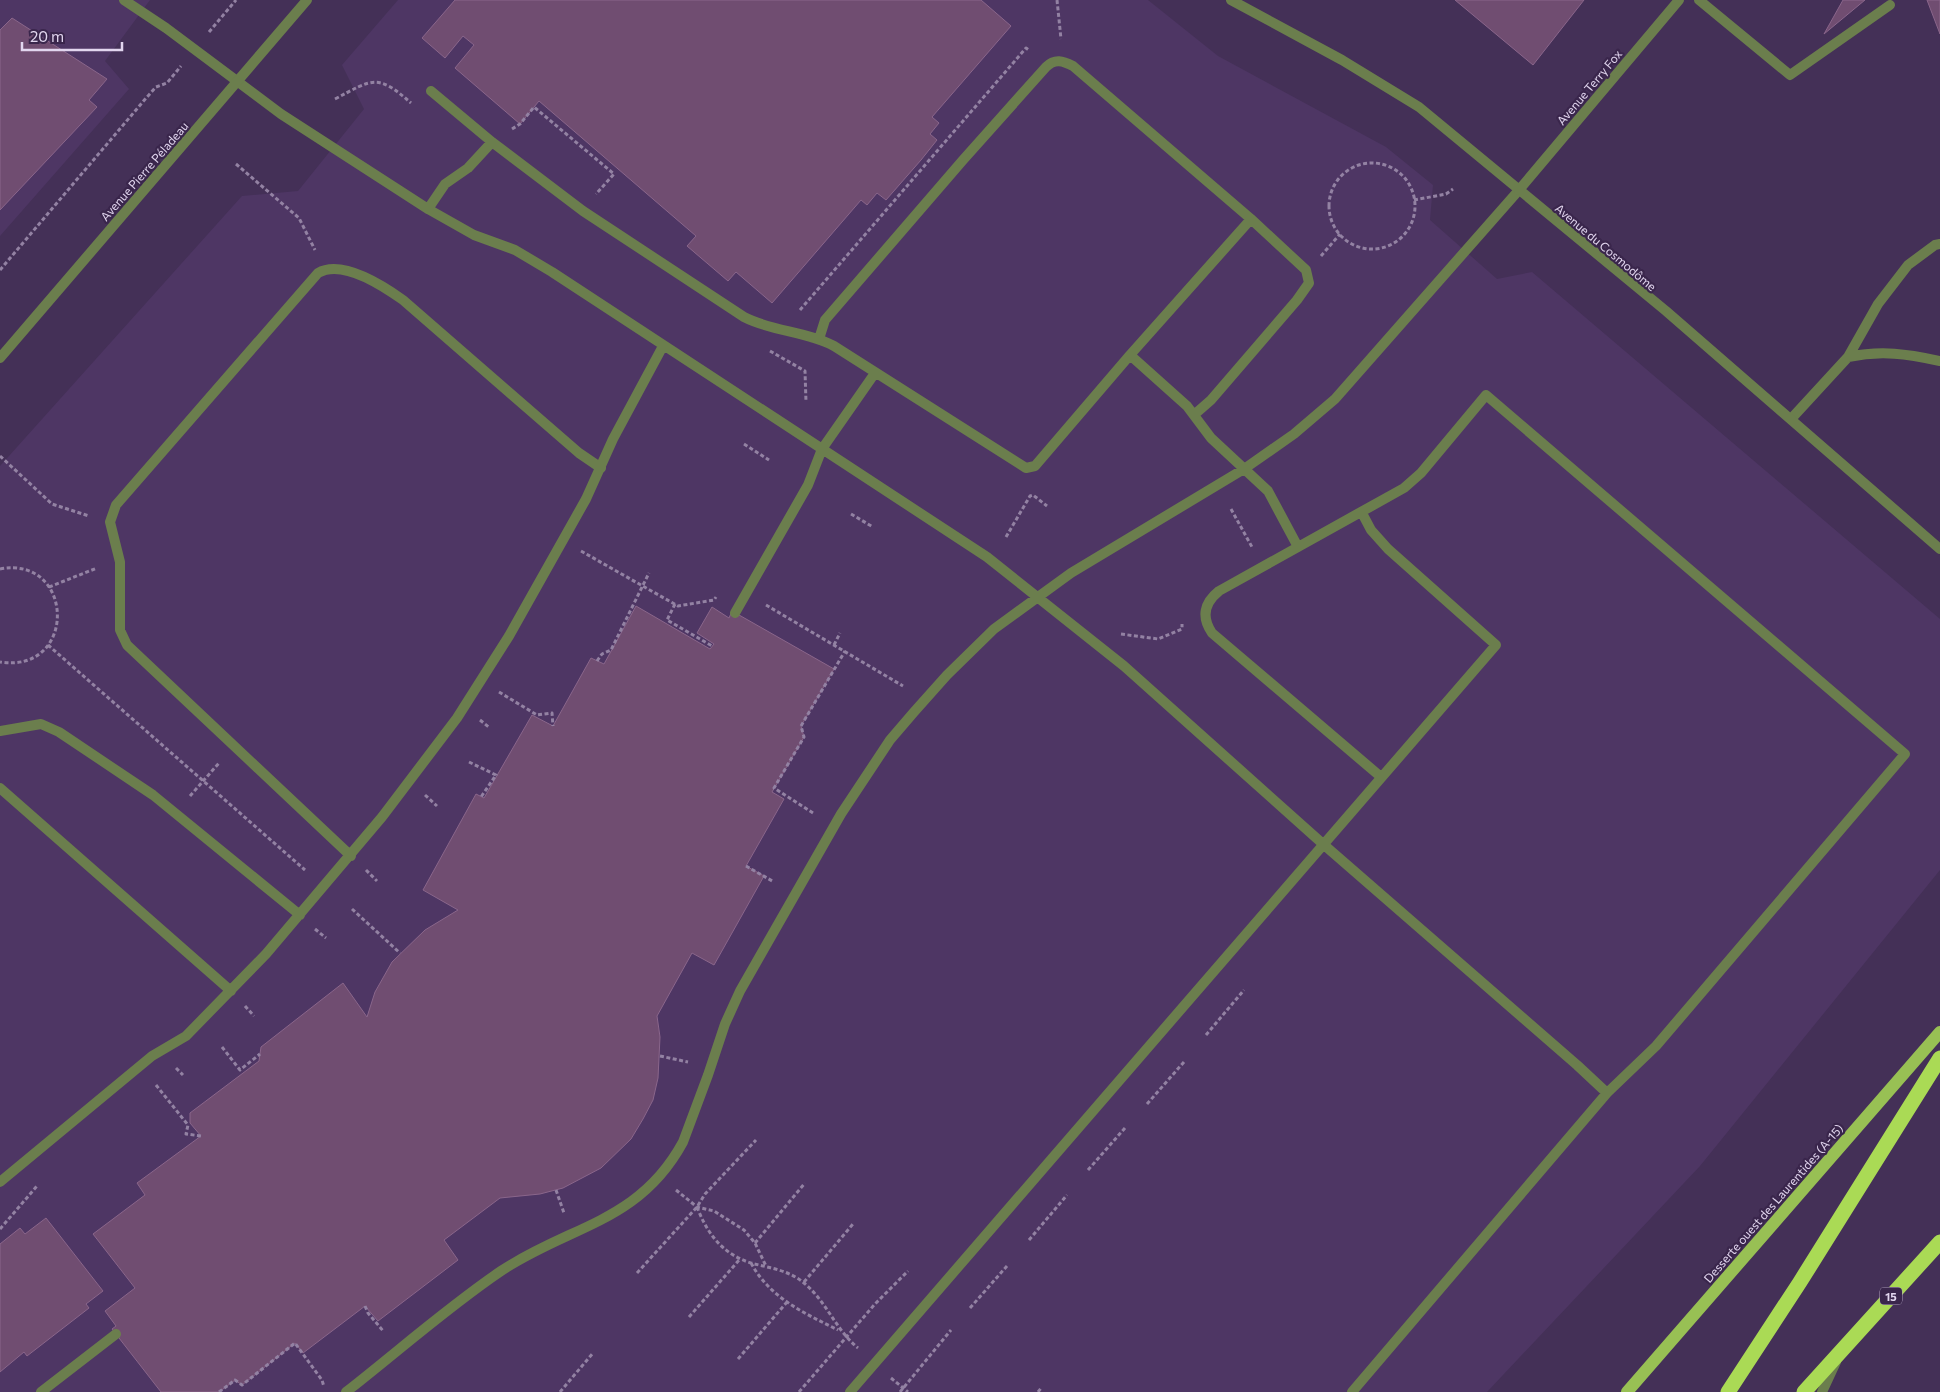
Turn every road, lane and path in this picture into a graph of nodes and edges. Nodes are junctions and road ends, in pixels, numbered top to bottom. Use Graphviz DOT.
graph roads {
  1 [pos="124,0"];
  2 [pos="236,0"];
  3 [pos="307,0"];
  4 [pos="1057,0"];
  5 [pos="1231,0"];
  6 [pos="1679,0"];
  7 [pos="1699,0"];
  8 [pos="1890,5"];
  9 [pos="217,22"];
  10 [pos="1061,42"];
  11 [pos="1026,48"];
  12 [pos="237,82"];
  13 [pos="156,87"];
  14 [pos="431,91"];
  15 [pos="335,99"];
  16 [pos="415,107"];
  17 [pos="492,142"];
  18 [pos="921,160"];
  19 [pos="236,164"];
  20 [pos="926,164"];
  21 [pos="1453,189"];
  22 [pos="1519,190"];
  23 [pos="592,198"];
  24 [pos="1414,200"];
  25 [pos="428,209"];
  26 [pos="1250,219"];
  27 [pos="1340,234"];
  28 [pos="1940,244"];
  29 [pos="1318,260"];
  30 [pos="324,269"];
  31 [pos="0,270"];
  32 [pos="799,311"];
  33 [pos="819,339"];
  34 [pos="663,346"];
  35 [pos="1130,356"];
  36 [pos="1848,357"];
  37 [pos="0,358"];
  38 [pos="1940,361"];
  39 [pos="875,372"];
  40 [pos="1195,414"];
  41 [pos="1791,419"];
  42 [pos="744,444"];
  43 [pos="822,449"];
  44 [pos="0,456"];
  45 [pos="769,460"];
  46 [pos="600,468"];
  47 [pos="1244,469"];
  48 [pos="1047,506"];
  49 [pos="1230,509"];
  50 [pos="1362,513"];
  51 [pos="851,514"];
  52 [pos="110,522"];
  53 [pos="873,527"];
  54 [pos="1241,528"];
  55 [pos="1006,537"];
  56 [pos="1298,546"];
  57 [pos="1940,549"];
  58 [pos="583,552"];
  59 [pos="1,568"];
  60 [pos="98,568"];
  61 [pos="649,573"];
  62 [pos="644,586"];
  63 [pos="49,587"];
  64 [pos="718,592"];
  65 [pos="1038,597"];
  66 [pos="675,604"];
  67 [pos="766,604"];
  68 [pos="735,613"];
  69 [pos="1182,620"];
  70 [pos="840,633"];
  71 [pos="1118,634"];
  72 [pos="48,645"];
  73 [pos="834,645"];
  74 [pos="712,646"];
  75 [pos="845,651"];
  76 [pos="597,660"];
  77 [pos="0,662"];
  78 [pos="903,686"];
  79 [pos="498,692"];
  80 [pos="553,726"];
  81 [pos="0,731"];
  82 [pos="221,761"];
  83 [pos="469,762"];
  84 [pos="1381,778"];
  85 [pos="203,782"];
  86 [pos="0,788"];
  87 [pos="481,797"];
  88 [pos="184,803"];
  89 [pos="814,813"];
  90 [pos="1323,844"];
  91 [pos="351,856"];
  92 [pos="746,866"];
  93 [pos="305,870"];
  94 [pos="774,882"];
  95 [pos="352,909"];
  96 [pos="300,915"];
  97 [pos="400,953"];
  98 [pos="1244,990"];
  99 [pos="231,992"];
  100 [pos="1940,1032"];
  101 [pos="1206,1036"];
  102 [pos="222,1047"];
  103 [pos="260,1054"];
  104 [pos="660,1056"];
  105 [pos="1940,1058"];
  106 [pos="688,1062"];
  107 [pos="1184,1062"];
  108 [pos="156,1085"];
  109 [pos="1607,1093"];
  110 [pos="1147,1104"];
  111 [pos="1125,1128"];
  112 [pos="201,1136"];
  113 [pos="756,1140"];
  114 [pos="1088,1170"];
  115 [pos="0,1182"];
  116 [pos="805,1183"];
  117 [pos="37,1186"];
  118 [pos="674,1188"];
  119 [pos="556,1190"];
  120 [pos="1067,1196"];
  121 [pos="697,1207"];
  122 [pos="564,1213"];
  123 [pos="853,1224"];
  124 [pos="0,1229"];
  125 [pos="1029,1240"];
  126 [pos="1940,1242"];
  127 [pos="755,1243"];
  128 [pos="740,1259"];
  129 [pos="751,1263"];
  130 [pos="766,1266"];
  131 [pos="1007,1266"];
  132 [pos="908,1271"];
  133 [pos="637,1274"];
  134 [pos="804,1282"];
  135 [pos="787,1302"];
  136 [pos="365,1306"];
  137 [pos="970,1308"];
  138 [pos="689,1318"];
  139 [pos="839,1330"];
  140 [pos="952,1330"];
  141 [pos="384,1332"];
  142 [pos="116,1334"];
  143 [pos="846,1338"];
  144 [pos="860,1350"];
  145 [pos="1842,1350"];
  146 [pos="593,1353"];
  147 [pos="738,1359"];
  148 [pos="889,1376"];
  149 [pos="322,1380"];
  150 [pos="1042,1387"];
  151 [pos="903,1388"];
  152 [pos="41,1392"];
  153 [pos="219,1392"];
  154 [pos="346,1392"];
  155 [pos="560,1392"];
  156 [pos="799,1392"];
  157 [pos="850,1392"];
  158 [pos="900,1392"];
  159 [pos="908,1392"];
  160 [pos="1038,1392"];
  161 [pos="1352,1392"];
  162 [pos="1627,1392"];
  163 [pos="1728,1392"];
  164 [pos="1804,1392"];
  165 [pos="1822,1392"];
  1 -- 12 [label="street"];
  2 -- 9 [label="path"];
  3 -- 12 [label="street, Avenue Pierre Péladeau"];
  4 -- 10 [label="path"];
  5 -- 22 [label="street, Avenue du Cosmodôme"];
  6 -- 22 [label="street, Avenue Terry Fox"];
  7 -- 8 [label="street"];
  11 -- 20 [label="path"];
  12 -- 25 [label="street"];
  12 -- 37 [label="street, Avenue Pierre Péladeau"];
  13 -- 31 [label="path"];
  14 -- 17 [label="street"];
  15 -- 16 [label="path"];
  17 -- 23 [label="path"];
  17 -- 25 [label="street"];
  17 -- 33 [label="street"];
  18 -- 20 [label="path"];
  19 -- 30 [label="path"];
  20 -- 32 [label="path"];
  21 -- 24 [label="path"];
  22 -- 41 [label="street, Avenue du Cosmodôme"];
  22 -- 47 [label="street, Avenue Terry Fox"];
  24 -- 27 [label="path"];
  24 -- 27 [label="path"];
  25 -- 34 [label="street"];
  26 -- 33 [label="street"];
  26 -- 35 [label="street"];
  26 -- 40 [label="street"];
  27 -- 29 [label="path"];
  28 -- 36 [label="street"];
  30 -- 46 [label="street"];
  30 -- 52 [label="street"];
  33 -- 39 [label="street"];
  34 -- 43 [label="street"];
  34 -- 46 [label="street"];
  35 -- 39 [label="street"];
  35 -- 40 [label="street"];
  36 -- 38 [label="street"];
  36 -- 41 [label="street"];
  39 -- 43 [label="street"];
  40 -- 47 [label="street"];
  41 -- 57 [label="street, Avenue du Cosmodôme"];
  42 -- 45 [label="path"];
  43 -- 65 [label="street"];
  43 -- 68 [label="street"];
  44 -- 52 [label="path"];
  46 -- 91 [label="street"];
  47 -- 56 [label="street"];
  47 -- 65 [label="street, Avenue Terry Fox"];
  48 -- 55 [label="path"];
  49 -- 54 [label="path"];
  50 -- 56 [label="street"];
  50 -- 84 [label="street"];
  50 -- 109 [label="street"];
  51 -- 53 [label="path"];
  52 -- 91 [label="street"];
  56 -- 84 [label="street"];
  58 -- 62 [label="path"];
  59 -- 63 [label="path"];
  60 -- 63 [label="path"];
  61 -- 62 [label="path"];
  62 -- 66 [label="path"];
  62 -- 76 [label="path"];
  63 -- 72 [label="path"];
  64 -- 66 [label="path"];
  65 -- 90 [label="street"];
  65 -- 154 [label="street, Avenue Terry Fox"];
  66 -- 74 [label="path"];
  67 -- 73 [label="path"];
  69 -- 71 [label="path"];
  70 -- 73 [label="path"];
  72 -- 77 [label="path"];
  72 -- 85 [label="path"];
  73 -- 75 [label="path"];
  75 -- 78 [label="path"];
  75 -- 89 [label="path"];
  79 -- 80 [label="path"];
  81 -- 96 [label="street"];
  82 -- 85 [label="path"];
  83 -- 87 [label="path"];
  84 -- 90 [label="street"];
  85 -- 88 [label="path"];
  85 -- 93 [label="path"];
  86 -- 99 [label="street"];
  90 -- 109 [label="street"];
  90 -- 157 [label="street"];
  91 -- 96 [label="street"];
  92 -- 94 [label="path"];
  95 -- 97 [label="path"];
  96 -- 99 [label="street"];
  98 -- 101 [label="path"];
  99 -- 115 [label="street"];
  100 -- 162 [label="main road, Desserte ouest des Laurentides (A-15)"];
  102 -- 103 [label="path"];
  104 -- 106 [label="path"];
  105 -- 163 [label="highway"];
  107 -- 110 [label="path"];
  108 -- 112 [label="path"];
  109 -- 161 [label="street"];
  111 -- 114 [label="path"];
  113 -- 121 [label="path"];
  116 -- 127 [label="path"];
  117 -- 124 [label="path"];
  118 -- 121 [label="path"];
  119 -- 122 [label="path"];
  120 -- 125 [label="path"];
  121 -- 127 [label="path"];
  121 -- 128 [label="path"];
  121 -- 133 [label="path"];
  123 -- 134 [label="path"];
  126 -- 145 [label="highway, 15"];
  127 -- 130 [label="path"];
  128 -- 129 [label="path"];
  128 -- 138 [label="path"];
  129 -- 130 [label="path"];
  129 -- 135 [label="path"];
  130 -- 134 [label="path"];
  131 -- 137 [label="path"];
  132 -- 143 [label="path"];
  134 -- 139 [label="path"];
  135 -- 139 [label="path"];
  135 -- 147 [label="path"];
  136 -- 141 [label="path"];
  139 -- 143 [label="path"];
  140 -- 151 [label="path"];
  142 -- 152 [label="street"];
  143 -- 144 [label="path"];
  143 -- 156 [label="path"];
  145 -- 164 [label="highway, 15"];
  145 -- 165 [label="street"];
  146 -- 155 [label="path"];
  148 -- 151 [label="path"];
  149 -- 153 [label="path"];
  150 -- 160 [label="path"];
  151 -- 158 [label="path"];
  151 -- 159 [label="path"];
}
